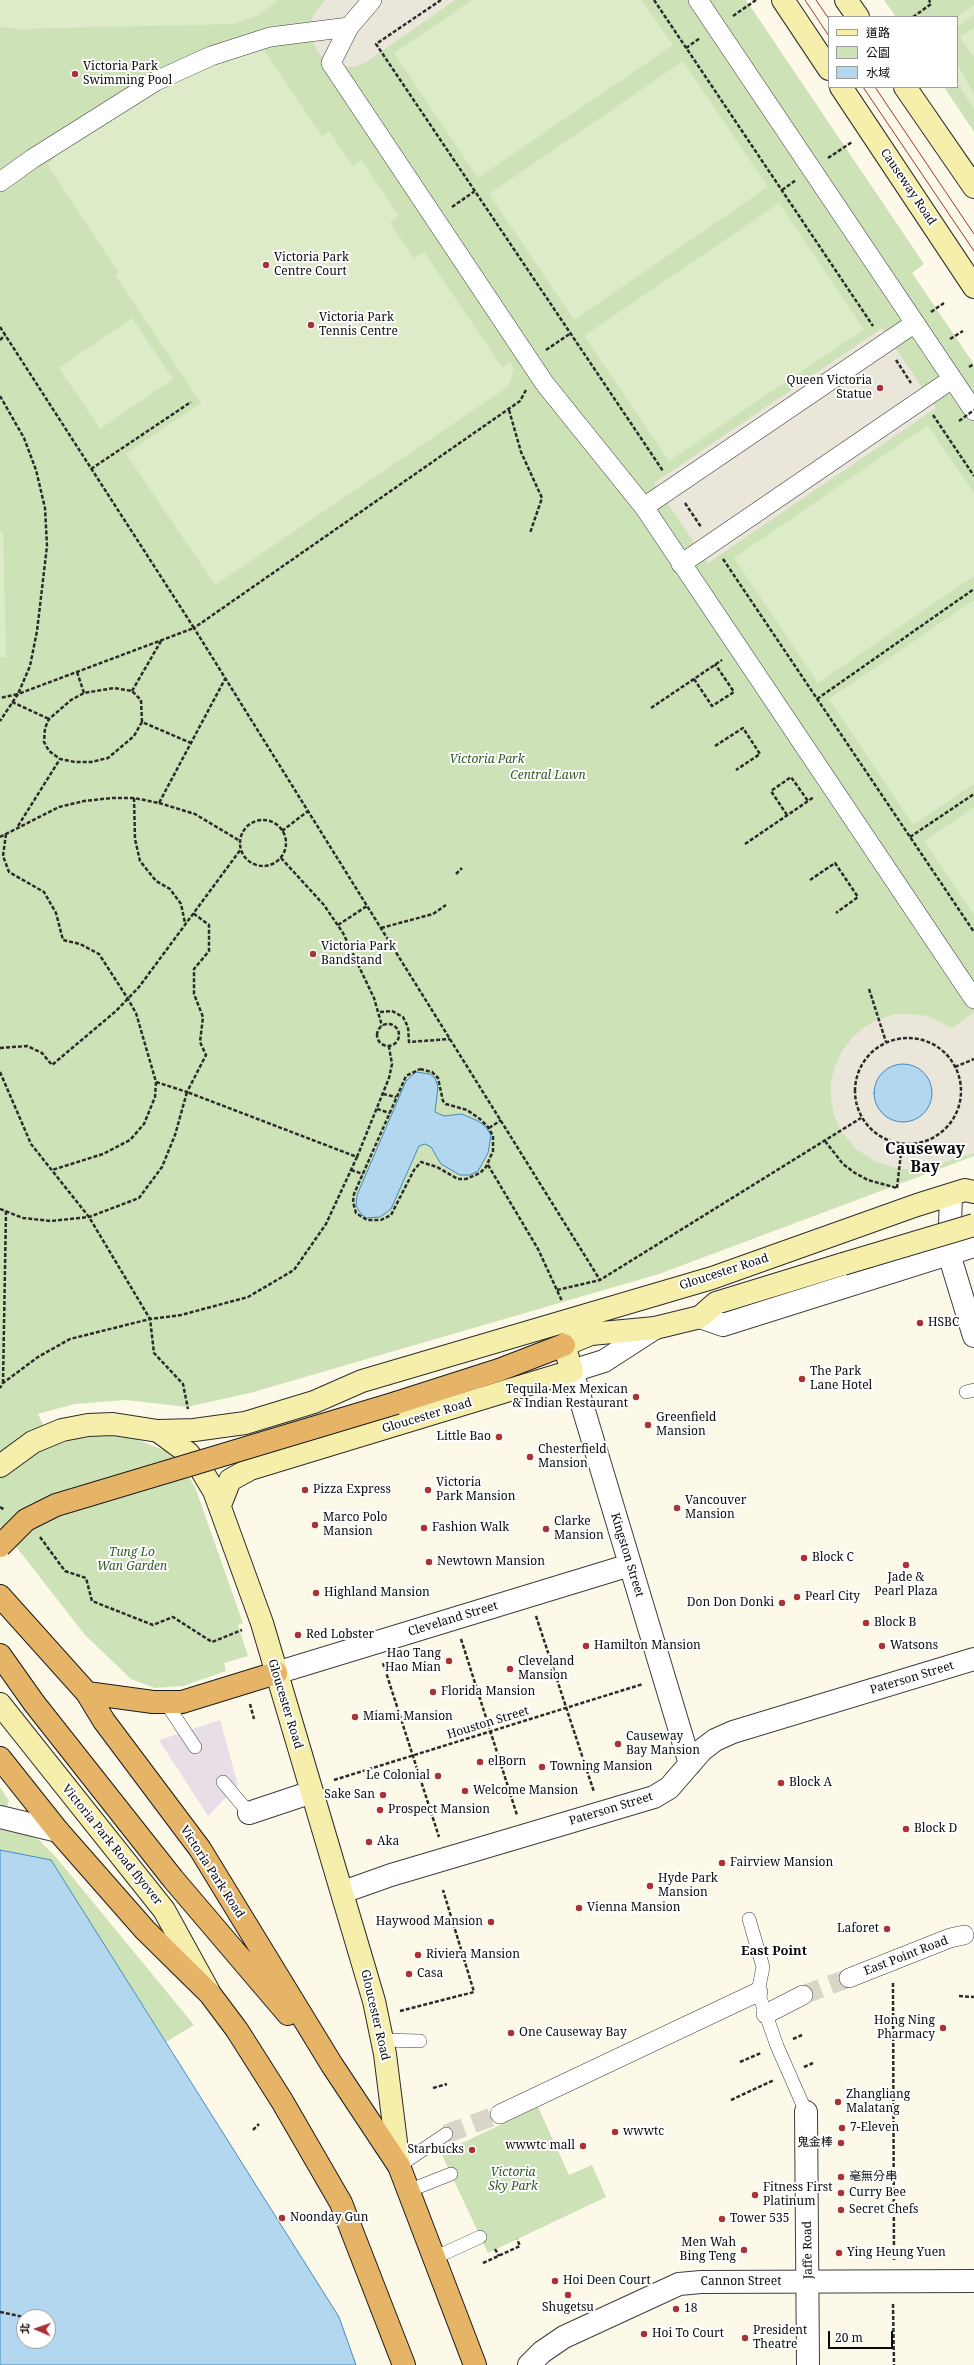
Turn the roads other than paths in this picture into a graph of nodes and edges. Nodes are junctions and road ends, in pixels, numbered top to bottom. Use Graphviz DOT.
graph roads {
  1 [pos="372,0"];
  2 [pos="698,0"];
  3 [pos="783,0"];
  4 [pos="846,0"];
  5 [pos="857,16"];
  6 [pos="349,27"];
  7 [pos="828,68"];
  8 [pos="842,88"];
  9 [pos="907,88"];
  10 [pos="0,182"];
  11 [pos="974,187"];
  12 [pos="974,287"];
  13 [pos="915,323"];
  14 [pos="952,379"];
  15 [pos="969,414"];
  16 [pos="644,507"];
  17 [pos="681,564"];
  18 [pos="974,998"];
  19 [pos="966,1190"];
  20 [pos="974,1225"];
  21 [pos="974,1246"];
  22 [pos="948,1254"];
  23 [pos="700,1317"];
  24 [pos="655,1328"];
  25 [pos="974,1336"];
  26 [pos="564,1346"];
  27 [pos="572,1371"];
  28 [pos="158,1431"];
  29 [pos="0,1466"];
  30 [pos="220,1505"];
  31 [pos="0,1546"];
  32 [pos="630,1565"];
  33 [pos="0,1596"];
  34 [pos="0,1655"];
  35 [pos="974,1660"];
  36 [pos="276,1673"];
  37 [pos="87,1692"];
  38 [pos="166,1703"];
  39 [pos="0,1704"];
  40 [pos="196,1747"];
  41 [pos="0,1758"];
  42 [pos="690,1764"];
  43 [pos="222,1782"];
  44 [pos="312,1792"];
  45 [pos="249,1813"];
  46 [pos="0,1817"];
  47 [pos="58,1831"];
  48 [pos="343,1892"];
  49 [pos="749,1919"];
  50 [pos="964,1936"];
  51 [pos="848,1978"];
  52 [pos="758,1992"];
  53 [pos="210,1994"];
  54 [pos="802,1995"];
  55 [pos="766,2014"];
  56 [pos="382,2040"];
  57 [pos="420,2041"];
  58 [pos="332,2065"];
  59 [pos="806,2112"];
  60 [pos="500,2114"];
  61 [pos="446,2134"];
  62 [pos="399,2166"];
  63 [pos="451,2174"];
  64 [pos="408,2191"];
  65 [pos="480,2237"];
  66 [pos="434,2258"];
  67 [pos="809,2281"];
  68 [pos="974,2281"];
  69 [pos="404,2365"];
  70 [pos="475,2365"];
  71 [pos="530,2365"];
  72 [pos="808,2365"];
  1 -- 6 [label="street"];
  2 -- 13 [label="street"];
  3 -- 7 [label="main road"];
  4 -- 5 [label="main road"];
  6 -- 10 [label="street"];
  6 -- 16 [label="street"];
  8 -- 12 [label="main road, Causeway Road"];
  9 -- 11 [label="main road"];
  13 -- 14 [label="street"];
  13 -- 16 [label="street"];
  14 -- 15 [label="street"];
  14 -- 17 [label="street"];
  16 -- 17 [label="street"];
  17 -- 18 [label="street"];
  19 -- 22 [label="street"];
  19 -- 28 [label="main road, Gloucester Road"];
  20 -- 23 [label="main road, Gloucester Road, bridge"];
  21 -- 22 [label="street"];
  22 -- 23 [label="street"];
  22 -- 25 [label="street"];
  23 -- 24 [label="main road, Gloucester Road"];
  24 -- 26 [label="main road, Gloucester Road"];
  24 -- 27 [label="street, Gloucester Road"];
  26 -- 27 [label="main road, Kingston Street"];
  26 -- 31 [label="highway, bridge"];
  27 -- 30 [label="main road, Gloucester Road"];
  27 -- 32 [label="street, Kingston Street"];
  28 -- 29 [label="main road"];
  28 -- 30 [label="main road"];
  30 -- 36 [label="main road, Gloucester Road"];
  32 -- 36 [label="street, Cleveland Street"];
  32 -- 42 [label="street, Kingston Street"];
  33 -- 37 [label="highway, Victoria Park Road"];
  34 -- 58 [label="highway"];
  35 -- 42 [label="street, Paterson Street"];
  36 -- 38 [label="highway"];
  36 -- 44 [label="main road, Gloucester Road"];
  37 -- 38 [label="highway"];
  37 -- 58 [label="highway, Victoria Park Road"];
  38 -- 40 [label="lane"];
  39 -- 53 [label="main road, Victoria Park Road flyover"];
  41 -- 47 [label="highway"];
  42 -- 48 [label="street, Paterson Street"];
  43 -- 45 [label="lane"];
  44 -- 45 [label="street"];
  44 -- 48 [label="main road, Gloucester Road"];
  46 -- 47 [label="street"];
  47 -- 53 [label="highway"];
  48 -- 56 [label="main road, Gloucester Road"];
  49 -- 52 [label="lane"];
  50 -- 51 [label="street, East Point Road"];
  52 -- 55 [label="lane"];
  52 -- 60 [label="street"];
  53 -- 69 [label="highway"];
  54 -- 55 [label="street"];
  55 -- 59 [label="lane"];
  56 -- 57 [label="lane"];
  56 -- 62 [label="main road, Gloucester Road"];
  58 -- 62 [label="highway, Victoria Park Road"];
  59 -- 67 [label="street, Jaffe Road"];
  61 -- 62 [label="lane"];
  62 -- 64 [label="highway, Gloucester Road"];
  63 -- 64 [label="lane"];
  64 -- 66 [label="highway, Gloucester Road"];
  65 -- 66 [label="lane"];
  66 -- 70 [label="highway, Gloucester Road"];
  67 -- 68 [label="street, Cannon Street"];
  67 -- 71 [label="street, Cannon Street"];
  67 -- 72 [label="street, Jaffe Road"];
}
